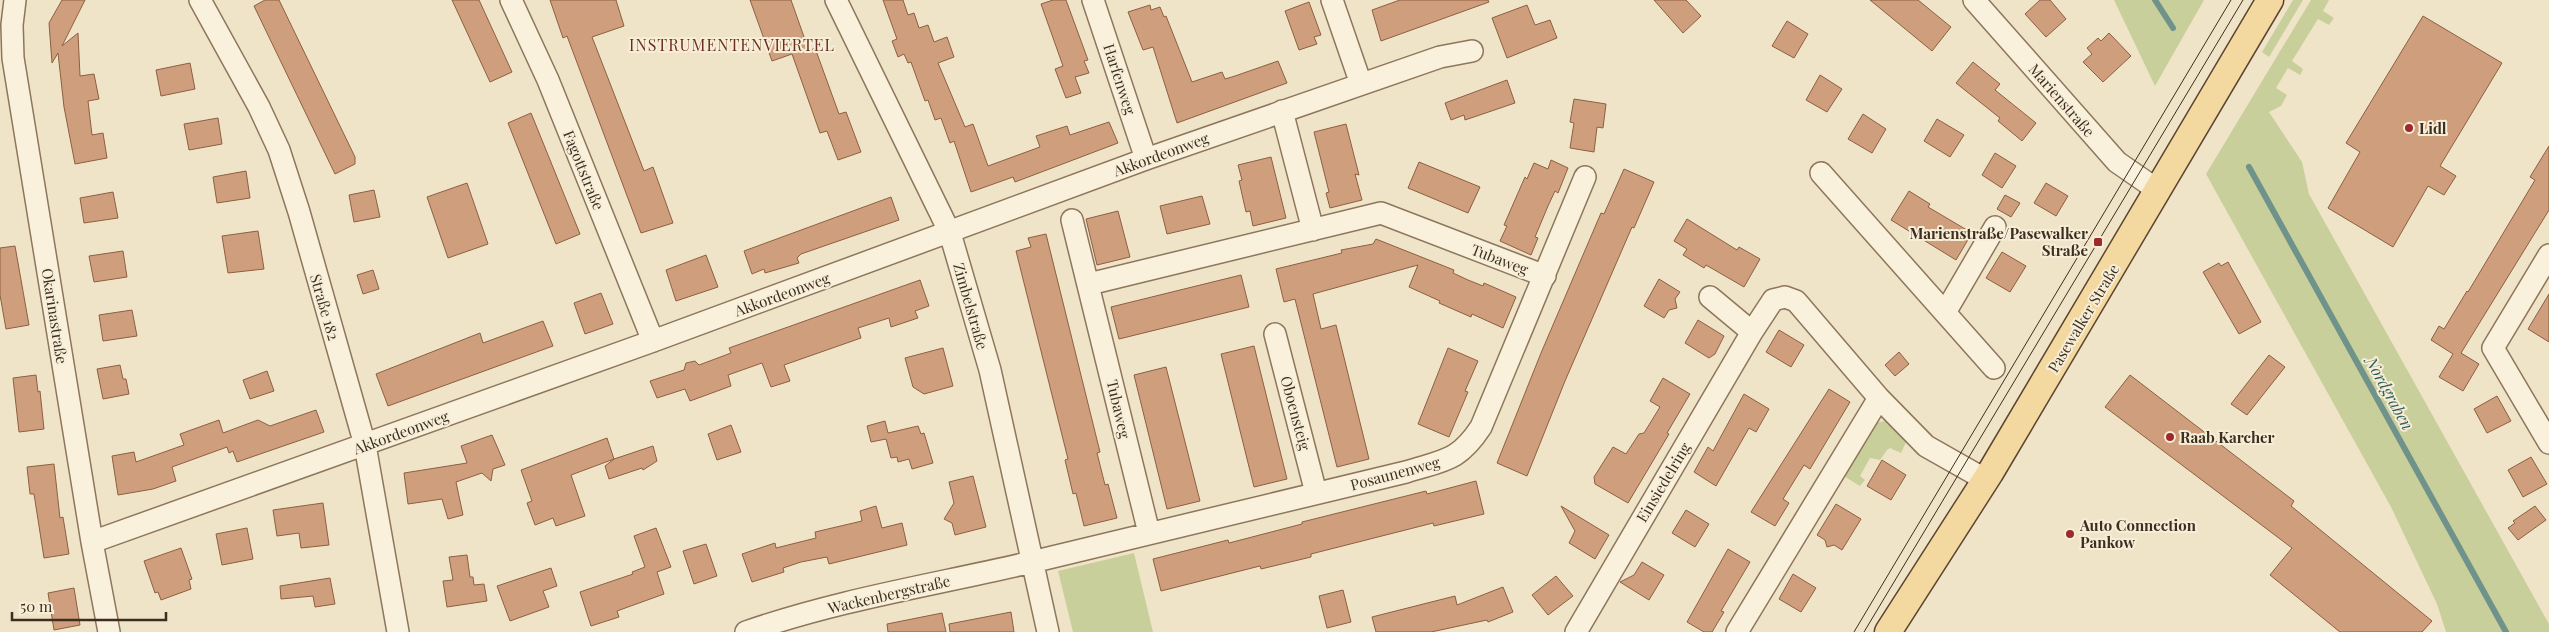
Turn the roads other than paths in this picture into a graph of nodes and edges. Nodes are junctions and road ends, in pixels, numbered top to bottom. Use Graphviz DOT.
graph roads {
  1 [pos="15,0"];
  2 [pos="200,0"];
  3 [pos="511,0"];
  4 [pos="836,0"];
  5 [pos="1094,0"];
  6 [pos="1332,0"];
  7 [pos="1974,0"];
  8 [pos="2270,0"];
  9 [pos="1472,51"];
  10 [pos="1361,84"];
  11 [pos="1282,111"];
  12 [pos="1146,158"];
  13 [pos="1821,173"];
  14 [pos="1585,177"];
  15 [pos="2159,191"];
  16 [pos="1072,220"];
  17 [pos="1996,227"];
  18 [pos="1313,230"];
  19 [pos="950,233"];
  20 [pos="2549,255"];
  21 [pos="1544,276"];
  22 [pos="1089,284"];
  23 [pos="1710,297"];
  24 [pos="1946,311"];
  25 [pos="1752,332"];
  26 [pos="1275,334"];
  27 [pos="653,341"];
  28 [pos="1994,368"];
  29 [pos="1879,398"];
  30 [pos="2549,443"];
  31 [pos="365,445"];
  32 [pos="1986,480"];
  33 [pos="1316,493"];
  34 [pos="1149,533"];
  35 [pos="92,542"];
  36 [pos="1034,562"];
  37 [pos="109,632"];
  38 [pos="398,632"];
  39 [pos="746,632"];
  40 [pos="1048,632"];
  41 [pos="1576,632"];
  42 [pos="1737,632"];
  43 [pos="1888,632"];
  1 -- 35 [label="street, Okarinastraße"];
  2 -- 31 [label="street, Straße 182"];
  3 -- 27 [label="street, Fagottstraße"];
  4 -- 19 [label="street, Zimbelstraße"];
  5 -- 12 [label="street, Harfenweg"];
  6 -- 10 [label="street"];
  7 -- 15 [label="street, Marienstraße"];
  8 -- 15 [label="main road, Pasewalker Straße"];
  9 -- 10 [label="street, Akkordeonweg"];
  10 -- 11 [label="street, Akkordeonweg"];
  11 -- 12 [label="street, Akkordeonweg"];
  11 -- 18 [label="street"];
  12 -- 19 [label="street, Akkordeonweg"];
  13 -- 24 [label="street"];
  14 -- 21 [label="street, Posaunenweg"];
  15 -- 32 [label="main road, Pasewalker Straße"];
  16 -- 22 [label="street, Tubaweg"];
  17 -- 24 [label="street"];
  18 -- 21 [label="street, Tubaweg"];
  18 -- 22 [label="street, Tubaweg"];
  19 -- 27 [label="street, Akkordeonweg"];
  19 -- 36 [label="street, Zimbelstraße"];
  20 -- 30 [label="street"];
  21 -- 33 [label="street, Posaunenweg"];
  22 -- 34 [label="street, Tubaweg"];
  23 -- 25 [label="street"];
  24 -- 28 [label="street"];
  25 -- 29 [label="street, Einsiedelring"];
  25 -- 41 [label="street, Einsiedelring"];
  26 -- 33 [label="street, Oboensteig"];
  27 -- 31 [label="street, Akkordeonweg"];
  29 -- 32 [label="street, Einsiedelring"];
  29 -- 42 [label="street"];
  31 -- 35 [label="street, Akkordeonweg"];
  31 -- 38 [label="street, Straße 182"];
  32 -- 43 [label="main road, Pasewalker Straße"];
  33 -- 34 [label="street, Posaunenweg"];
  34 -- 36 [label="street, Posaunenweg"];
  35 -- 37 [label="street, Okarinastraße"];
  36 -- 39 [label="street, Wackenbergstraße"];
  36 -- 40 [label="street, Zimbelstraße"];
}
